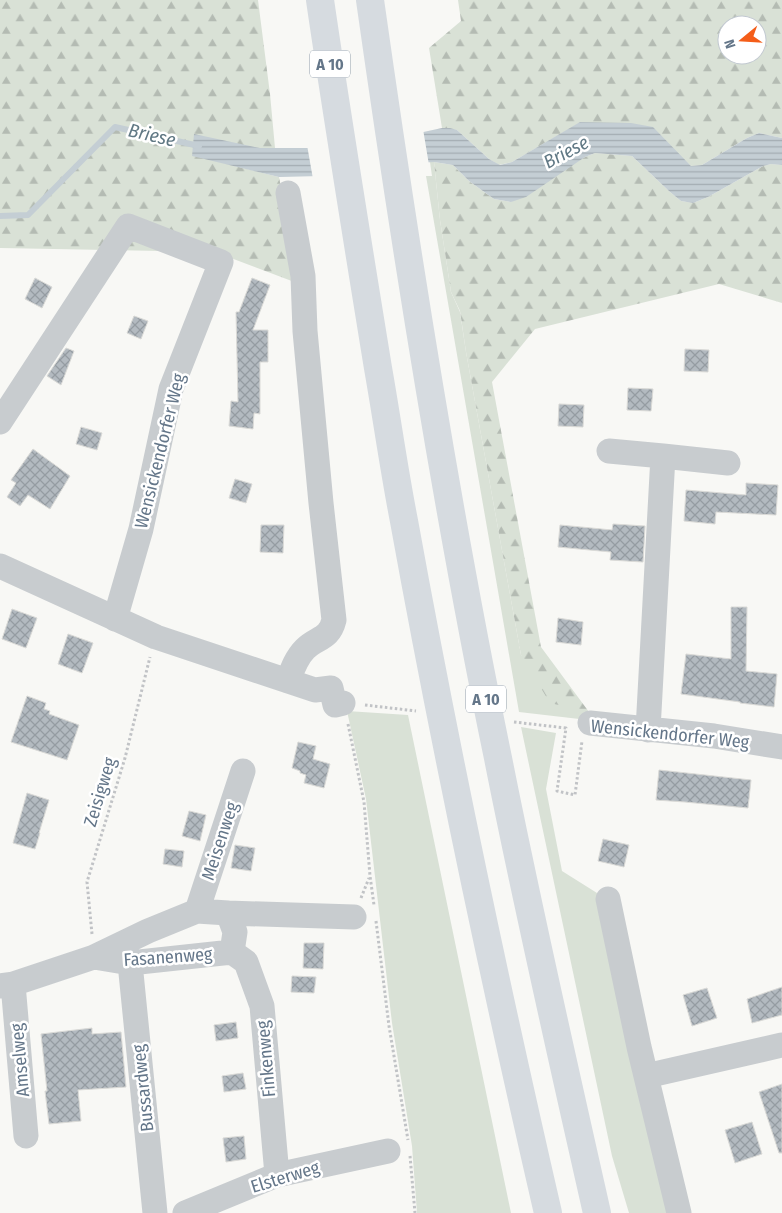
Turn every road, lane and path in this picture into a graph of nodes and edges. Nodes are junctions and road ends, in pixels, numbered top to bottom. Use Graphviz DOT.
graph roads {
  1 [pos="320,0"];
  2 [pos="370,0"];
  3 [pos="288,193"];
  4 [pos="0,422"];
  5 [pos="609,451"];
  6 [pos="663,456"];
  7 [pos="728,463"];
  8 [pos="0,566"];
  9 [pos="115,619"];
  10 [pos="156,637"];
  11 [pos="288,681"];
  12 [pos="343,703"];
  13 [pos="590,723"];
  14 [pos="542,725"];
  15 [pos="648,730"];
  16 [pos="782,746"];
  17 [pos="243,771"];
  18 [pos="608,898"];
  19 [pos="197,911"];
  20 [pos="228,913"];
  21 [pos="354,917"];
  22 [pos="232,952"];
  23 [pos="94,958"];
  24 [pos="130,963"];
  25 [pos="7,985"];
  26 [pos="782,1045"];
  27 [pos="646,1076"];
  28 [pos="26,1136"];
  29 [pos="402,1151"];
  30 [pos="277,1175"];
  31 [pos="155,1213"];
  32 [pos="185,1213"];
  33 [pos="415,1213"];
  34 [pos="548,1213"];
  35 [pos="597,1213"];
  36 [pos="679,1213"];
  1 -- 34 [label="highway, A 10"];
  2 -- 35 [label="highway, A 10"];
  3 -- 11 [label="street"];
  4 -- 9 [label="street, Wensickendorfer Weg"];
  5 -- 6 [label="street"];
  6 -- 7 [label="street"];
  6 -- 15 [label="street"];
  8 -- 9 [label="street"];
  9 -- 10 [label="street"];
  10 -- 11 [label="street"];
  10 -- 23 [label="path, Zeisigweg"];
  11 -- 12 [label="street"];
  12 -- 29 [label="path"];
  13 -- 14 [label="path, Wensickendorfer Weg"];
  13 -- 15 [label="street, Wensickendorfer Weg"];
  15 -- 16 [label="street, Wensickendorfer Weg"];
  17 -- 19 [label="street, Meisenweg"];
  18 -- 27 [label="street"];
  19 -- 20 [label="street, Fasanenweg"];
  19 -- 23 [label="street, Fasanenweg"];
  20 -- 21 [label="street, Fasanenweg"];
  20 -- 22 [label="street, Fasanenweg"];
  22 -- 24 [label="street, Fasanenweg"];
  22 -- 30 [label="street, Finkenweg"];
  23 -- 24 [label="street, Fasanenweg"];
  23 -- 25 [label="street, Fasanenweg"];
  24 -- 31 [label="street, Bussardweg"];
  25 -- 28 [label="street, Amselweg"];
  26 -- 27 [label="street"];
  27 -- 36 [label="street"];
  29 -- 30 [label="street, Elsterweg"];
  29 -- 33 [label="path"];
  30 -- 32 [label="street, Elsterweg"];
}
